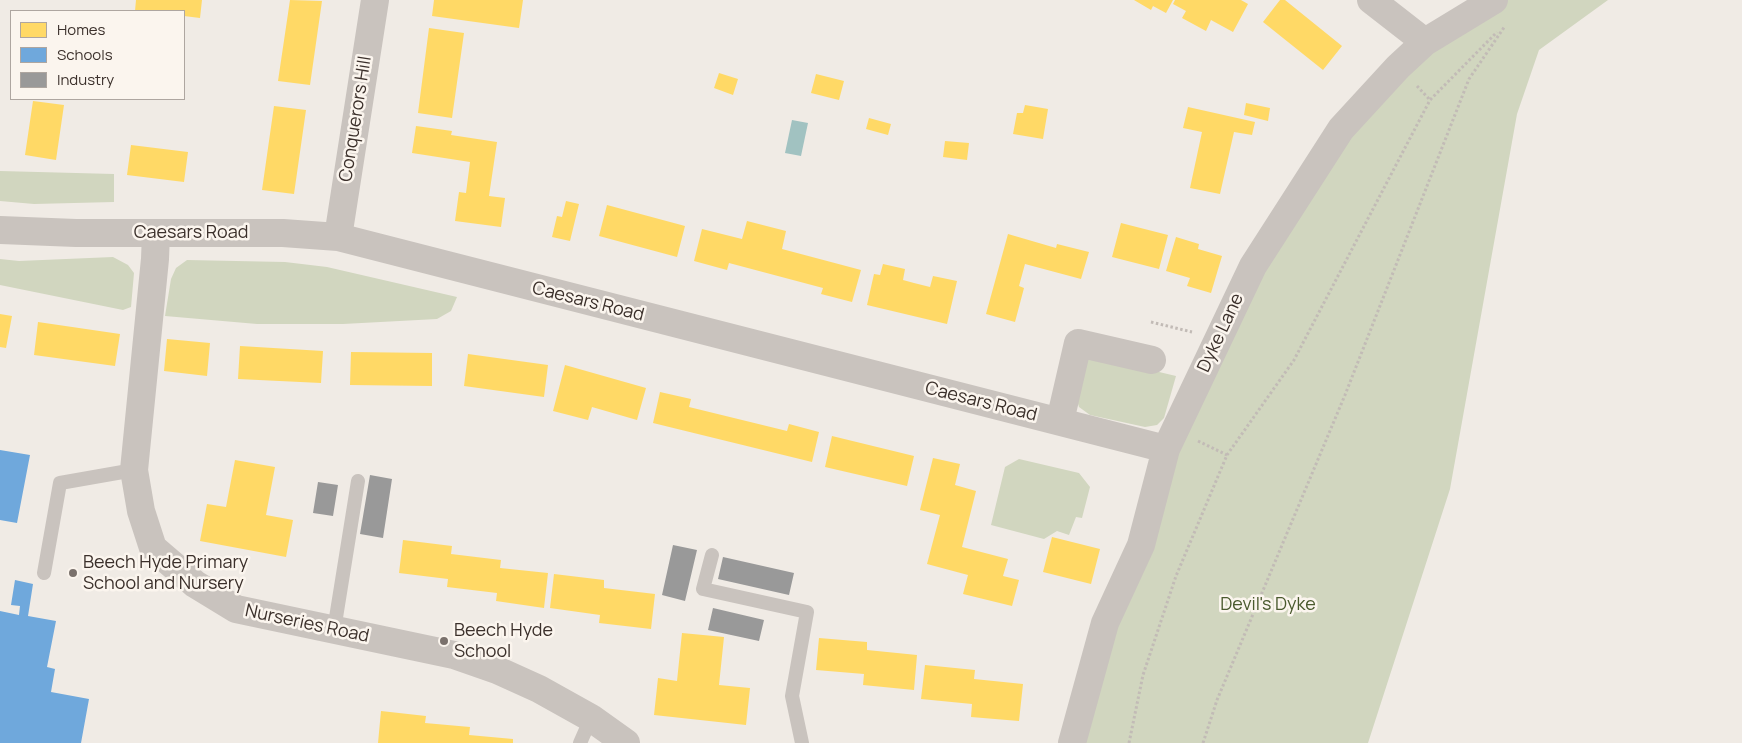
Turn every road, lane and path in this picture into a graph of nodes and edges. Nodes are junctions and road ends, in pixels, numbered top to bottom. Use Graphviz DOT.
graph roads {
  1 [pos="374,0"];
  2 [pos="1371,0"];
  3 [pos="1494,0"];
  4 [pos="1425,42"];
  5 [pos="0,230"];
  6 [pos="156,233"];
  7 [pos="338,238"];
  8 [pos="1151,322"];
  9 [pos="1218,339"];
  10 [pos="1152,360"];
  11 [pos="1060,421"];
  12 [pos="1166,449"];
  13 [pos="134,470"];
  14 [pos="358,481"];
  15 [pos="712,555"];
  16 [pos="44,573"];
  17 [pos="334,630"];
  18 [pos="591,718"];
  19 [pos="580,743"];
  20 [pos="626,743"];
  21 [pos="802,743"];
  22 [pos="1072,743"];
  23 [pos="1129,743"];
  24 [pos="1203,743"];
  1 -- 7 [label="street, Conquerors Hill"];
  2 -- 4 [label="street"];
  3 -- 4 [label="street, Dyke Lane"];
  4 -- 9 [label="street, Dyke Lane"];
  5 -- 6 [label="street, Caesars Road"];
  6 -- 7 [label="street, Caesars Road"];
  6 -- 13 [label="street, Nurseries Road"];
  7 -- 11 [label="street, Caesars Road"];
  8 -- 9 [label="path"];
  9 -- 12 [label="street, Dyke Lane"];
  10 -- 11 [label="street"];
  11 -- 12 [label="street, Caesars Road"];
  12 -- 22 [label="street, Dyke Lane"];
  13 -- 16 [label="lane"];
  13 -- 17 [label="street, Nurseries Road"];
  14 -- 17 [label="lane"];
  15 -- 21 [label="lane"];
  17 -- 18 [label="street, Nurseries Road"];
  18 -- 19 [label="lane"];
  18 -- 20 [label="street, Nurseries Road"];
  23 -- 24 [label="path"];
}
